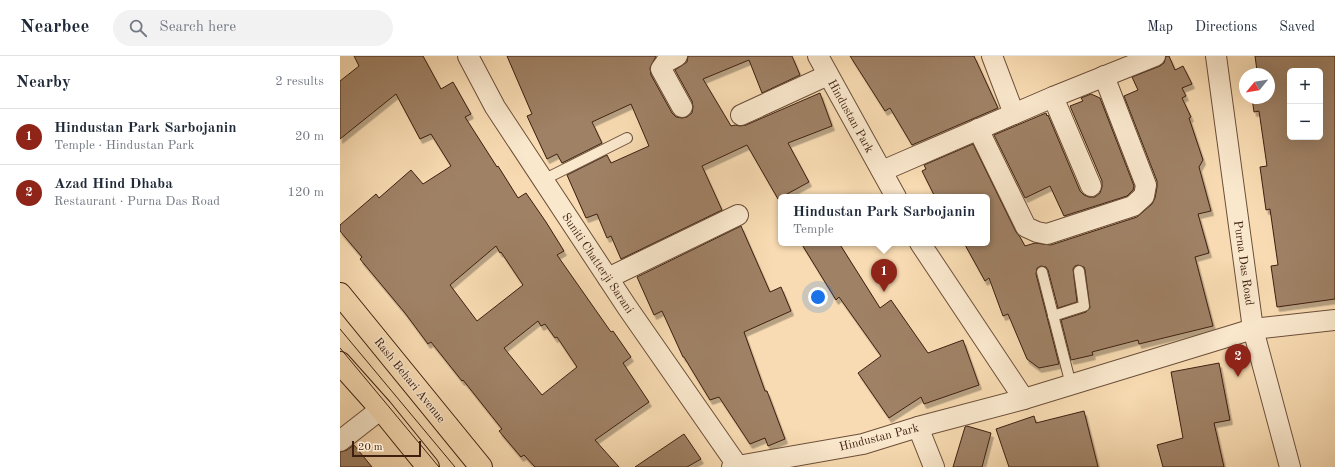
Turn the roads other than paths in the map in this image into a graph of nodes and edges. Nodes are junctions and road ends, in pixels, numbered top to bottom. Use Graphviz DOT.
graph roads {
  1 [pos="468,56"];
  2 [pos="677,56"];
  3 [pos="818,56"];
  4 [pos="992,56"];
  5 [pos="1154,56"];
  6 [pos="1216,56"];
  7 [pos="828,75"];
  8 [pos="1104,76"];
  9 [pos="1053,97"];
  10 [pos="682,107"];
  11 [pos="1014,114"];
  12 [pos="741,115"];
  13 [pos="978,129"];
  14 [pos="627,138"];
  15 [pos="882,171"];
  16 [pos="543,180"];
  17 [pos="1091,186"];
  18 [pos="894,194"];
  19 [pos="738,215"];
  20 [pos="922,246"];
  21 [pos="1079,271"];
  22 [pos="1042,272"];
  23 [pos="608,278"];
  24 [pos="340,294"];
  25 [pos="1053,316"];
  26 [pos="1335,320"];
  27 [pos="1253,329"];
  28 [pos="340,362"];
  29 [pos="1072,385"];
  30 [pos="1024,399"];
  31 [pos="381,409"];
  32 [pos="918,427"];
  33 [pos="340,441"];
  34 [pos="734,466"];
  35 [pos="428,467"];
  36 [pos="481,467"];
  37 [pos="934,467"];
  38 [pos="1290,467"];
  1 -- 16 [label="street, Suniti Chatterji Sarani"];
  2 -- 10 [label="street"];
  3 -- 7 [label="street, Hindustan Park"];
  4 -- 11 [label="street"];
  5 -- 8 [label="street"];
  6 -- 27 [label="street, Purna Das Road"];
  7 -- 12 [label="street"];
  7 -- 15 [label="street, Hindustan Park"];
  8 -- 9 [label="street"];
  8 -- 13 [label="street"];
  9 -- 11 [label="street"];
  9 -- 17 [label="street"];
  11 -- 13 [label="street"];
  13 -- 15 [label="street"];
  14 -- 16 [label="lane"];
  15 -- 18 [label="street, Hindustan Park"];
  16 -- 23 [label="street, Suniti Chatterji Sarani"];
  19 -- 23 [label="street"];
  20 -- 30 [label="street"];
  21 -- 25 [label="lane"];
  22 -- 25 [label="lane"];
  23 -- 34 [label="street, Suniti Chatterji Sarani"];
  24 -- 36 [label="main road, Rash Behari Avenue"];
  25 -- 29 [label="lane"];
  26 -- 27 [label="street, Hindustan Park"];
  27 -- 29 [label="street, Hindustan Park"];
  27 -- 38 [label="street, Purna Das Road"];
  28 -- 31 [label="main road"];
  29 -- 30 [label="street, Hindustan Park"];
  30 -- 32 [label="street, Hindustan Park"];
  31 -- 33 [label="street"];
  31 -- 35 [label="main road"];
  32 -- 34 [label="street, Hindustan Park"];
  32 -- 37 [label="street"];
}
